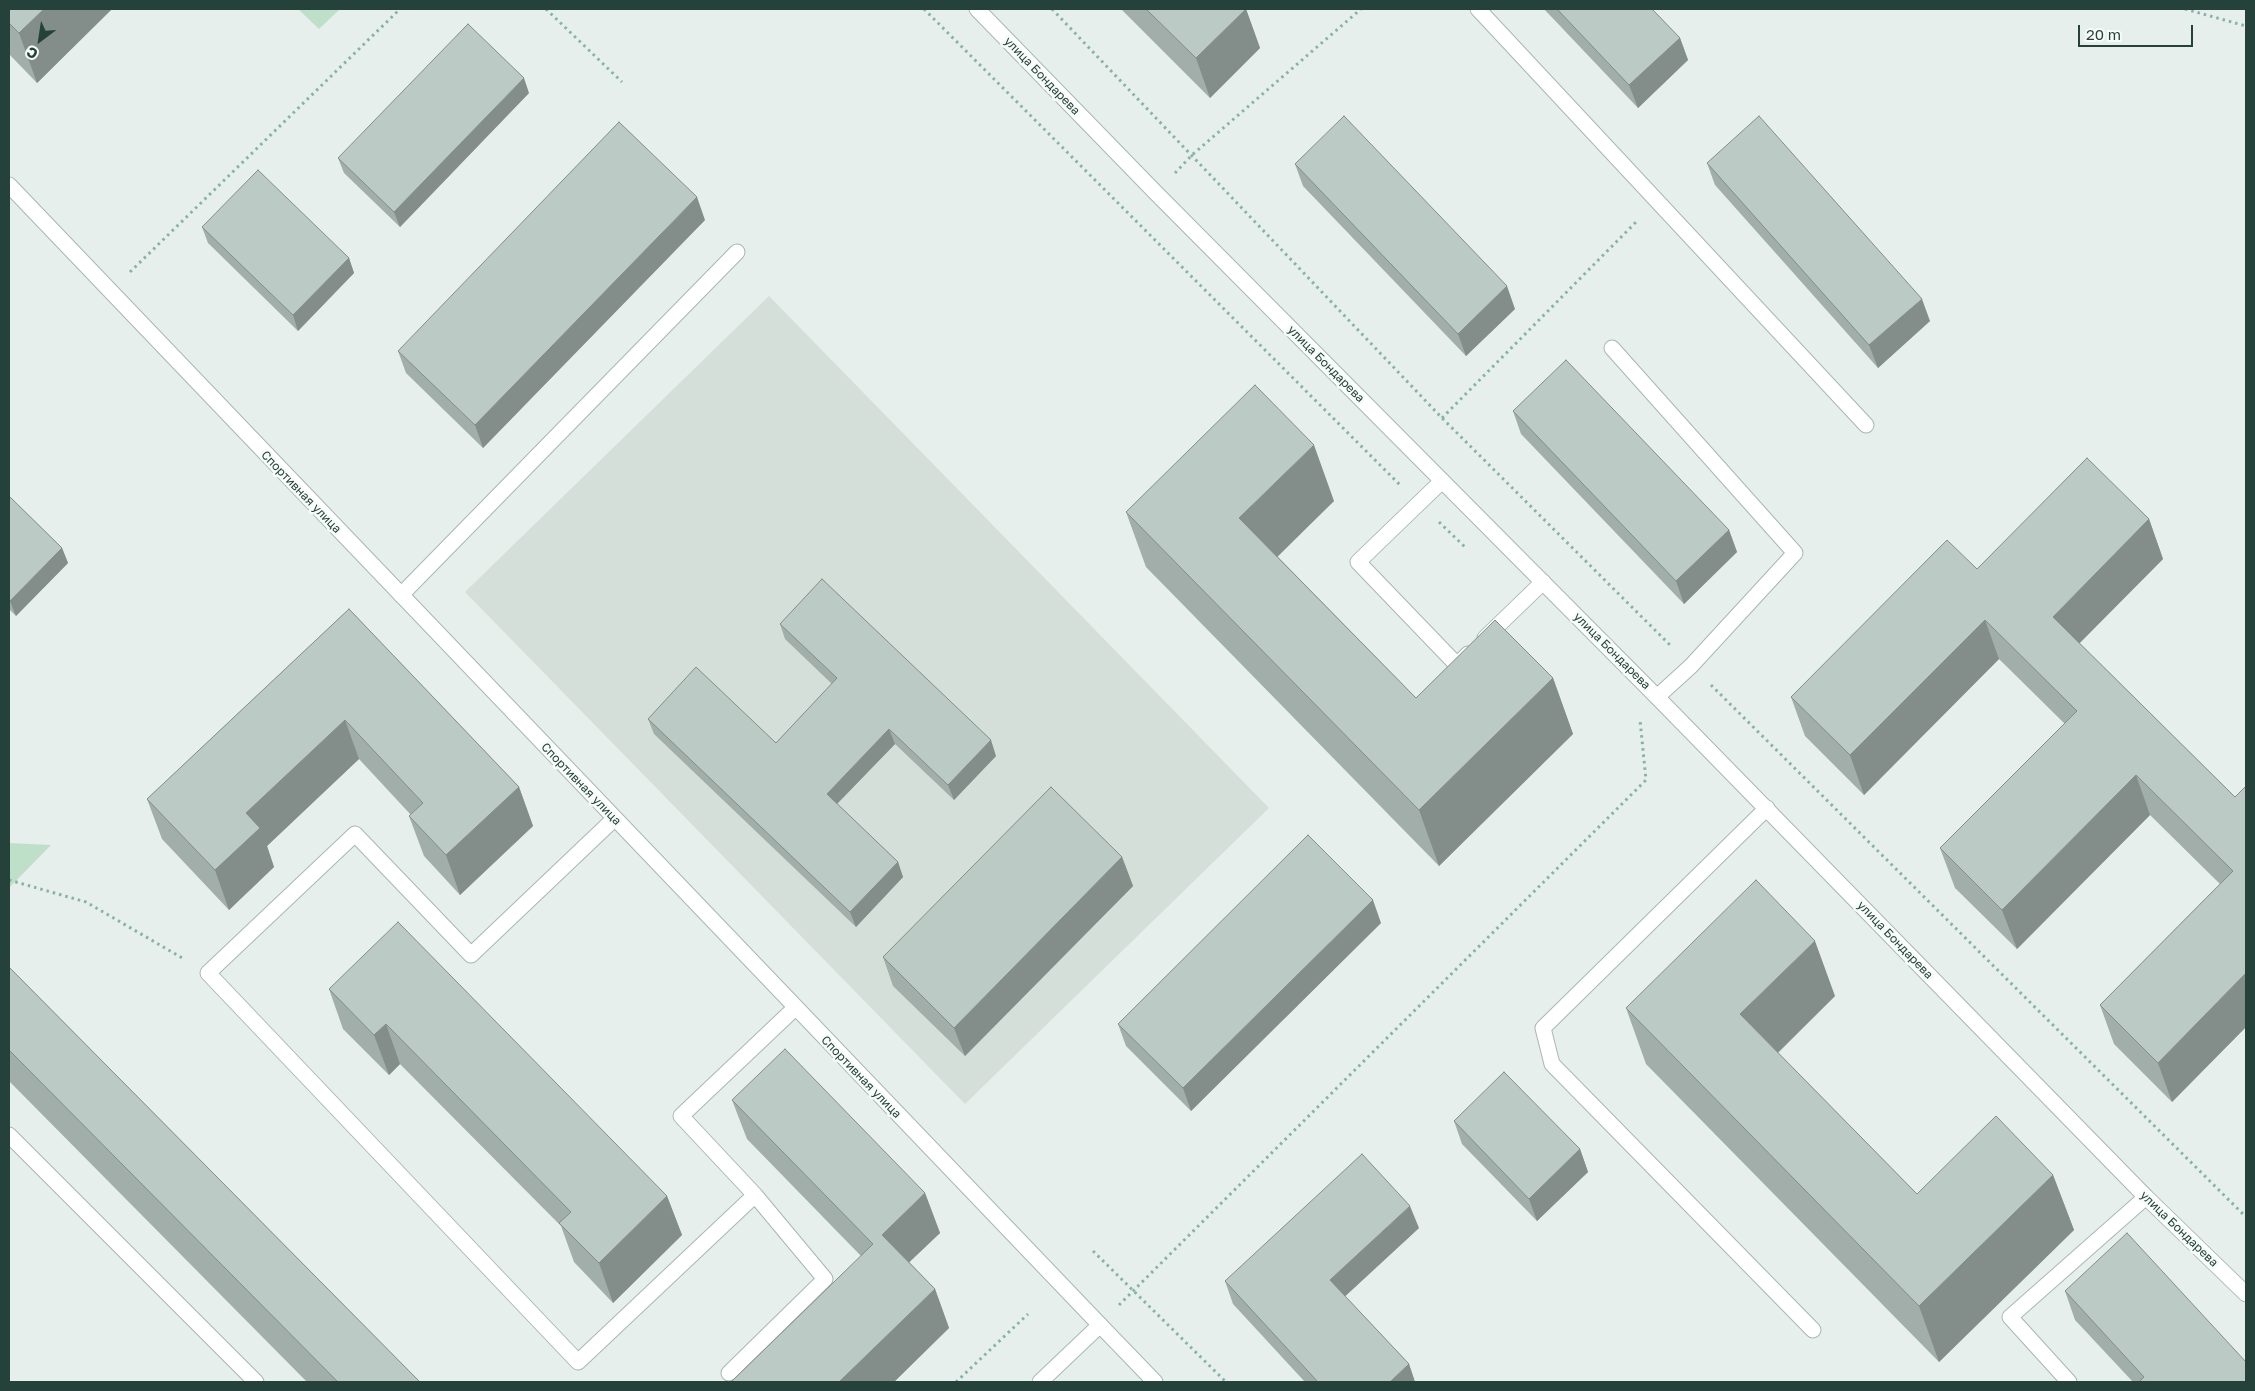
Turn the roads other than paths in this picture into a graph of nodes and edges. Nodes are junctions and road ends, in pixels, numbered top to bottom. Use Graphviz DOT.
graph roads {
  1 [pos="977,9"];
  2 [pos="1478,9"];
  3 [pos="9,185"];
  4 [pos="737,252"];
  5 [pos="1612,348"];
  6 [pos="1866,425"];
  7 [pos="1442,481"];
  8 [pos="1543,582"];
  9 [pos="401,596"];
  10 [pos="1657,697"];
  11 [pos="1767,808"];
  12 [pos="614,819"];
  13 [pos="795,1008"];
  14 [pos="9,1134"];
  15 [pos="755,1194"];
  16 [pos="2146,1197"];
  17 [pos="2246,1294"];
  18 [pos="1100,1325"];
  19 [pos="1812,1330"];
  20 [pos="729,1373"];
  21 [pos="256,1382"];
  22 [pos="1040,1382"];
  23 [pos="1156,1382"];
  24 [pos="2069,1382"];
  1 -- 7 [label="street, улица Бондарева"];
  2 -- 6 [label="street"];
  3 -- 9 [label="street, Спортивная улица"];
  4 -- 9 [label="street"];
  5 -- 10 [label="street"];
  7 -- 8 [label="street, улица Бондарева"];
  7 -- 8 [label="street"];
  8 -- 10 [label="street, улица Бондарева"];
  9 -- 12 [label="street, Спортивная улица"];
  10 -- 11 [label="street, улица Бондарева"];
  11 -- 16 [label="street, улица Бондарева"];
  11 -- 19 [label="street"];
  12 -- 13 [label="street, Спортивная улица"];
  12 -- 15 [label="street"];
  13 -- 15 [label="street"];
  13 -- 18 [label="street, Спортивная улица"];
  14 -- 21 [label="street"];
  15 -- 20 [label="street"];
  16 -- 17 [label="street, улица Бондарева"];
  16 -- 24 [label="street"];
  18 -- 22 [label="street"];
  18 -- 23 [label="street, Спортивная улица"];
}
